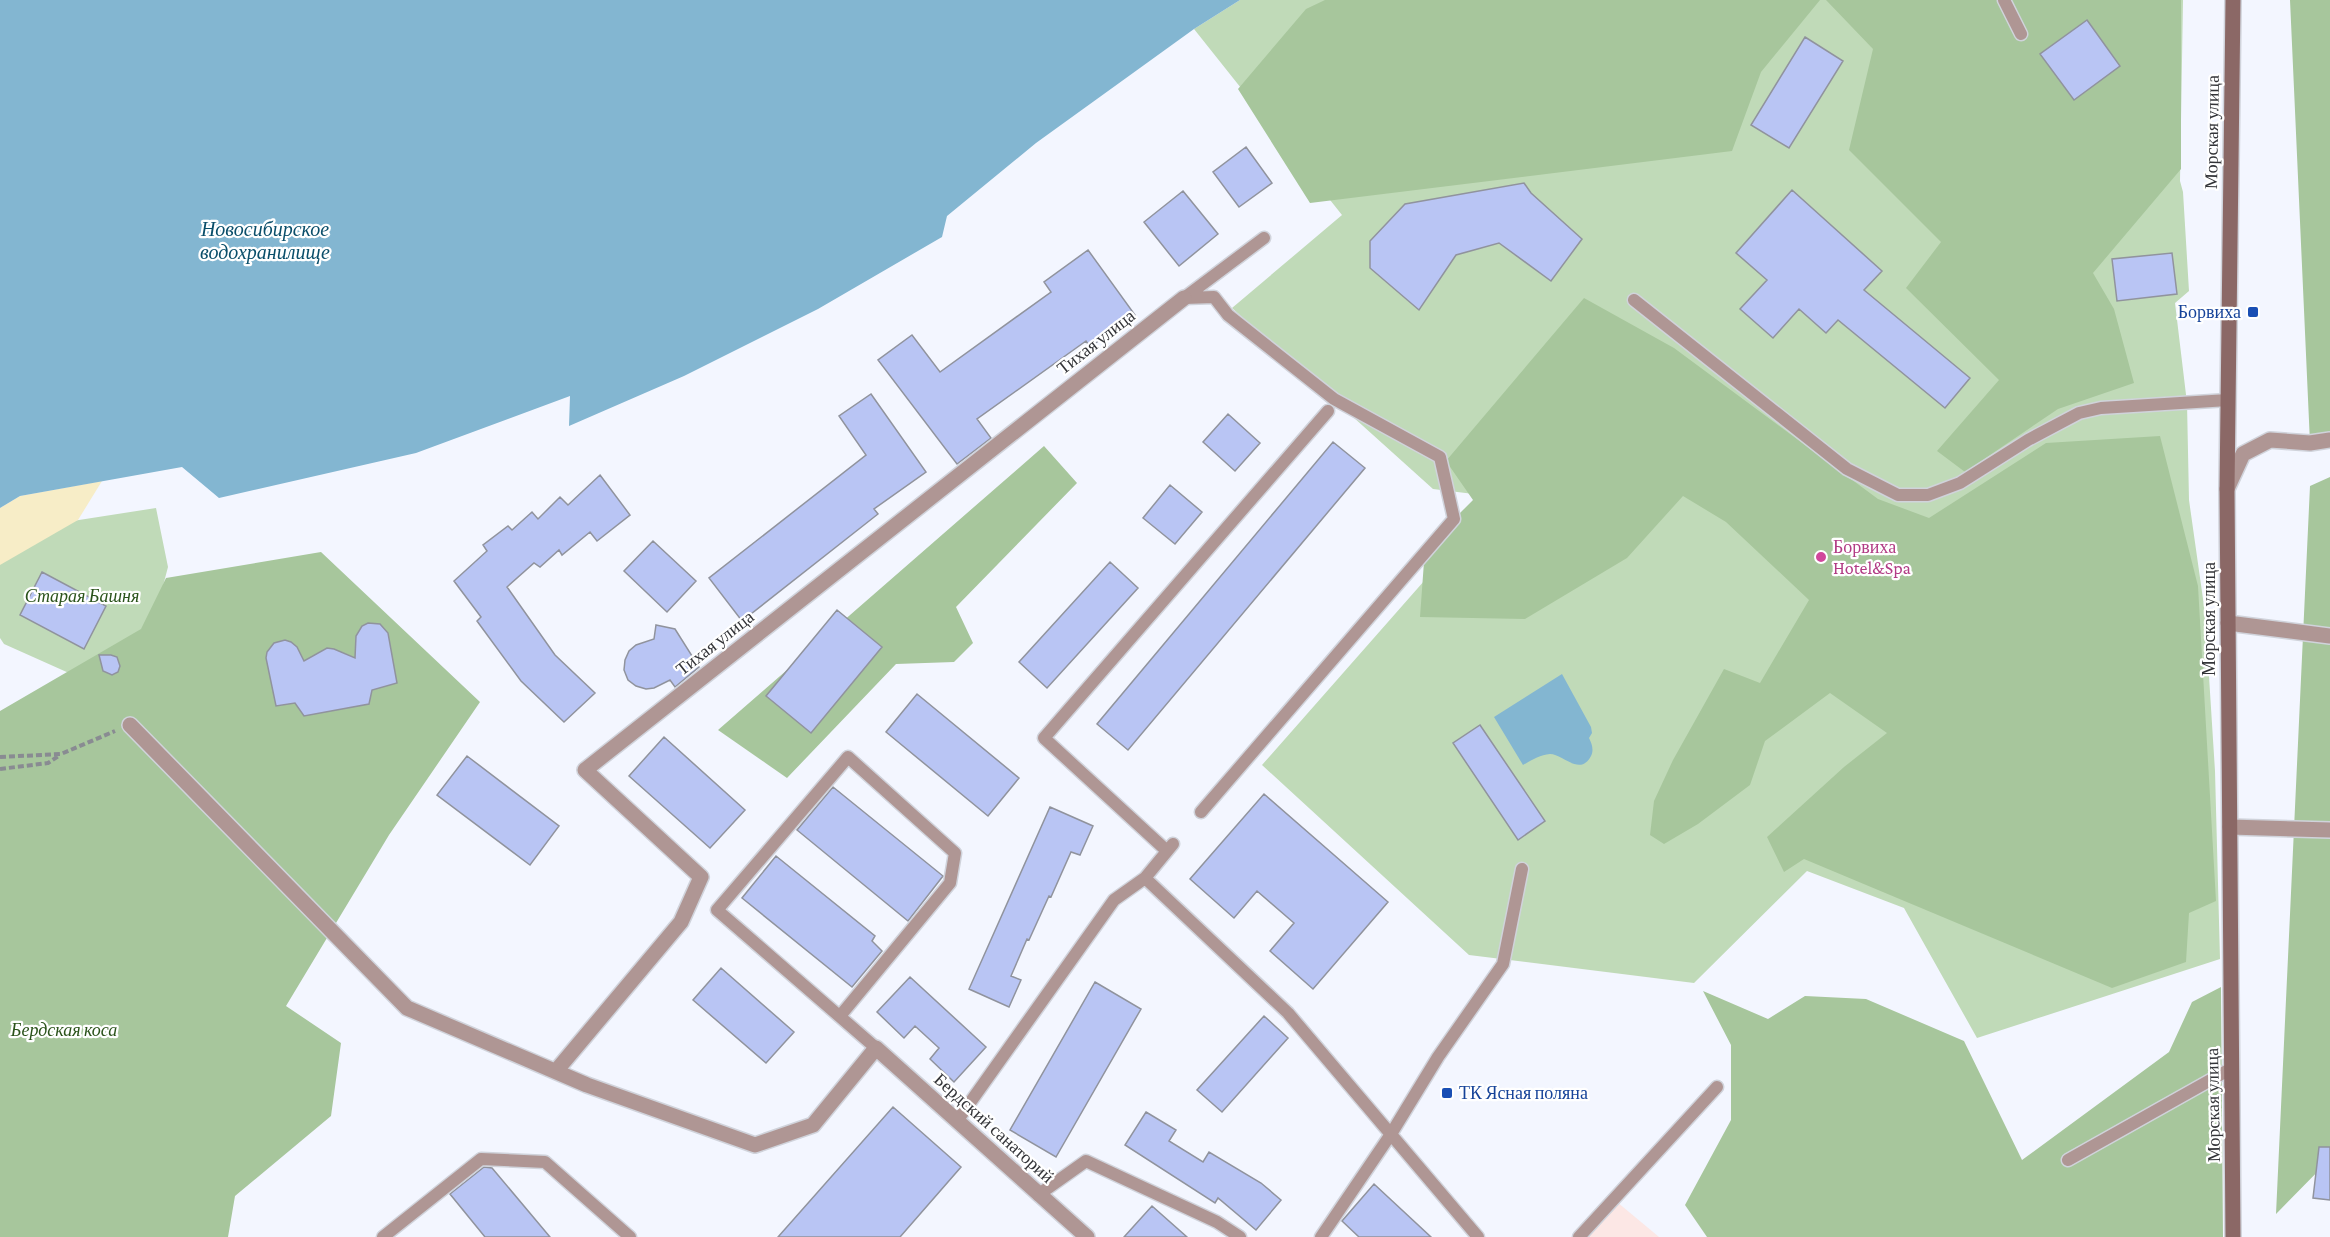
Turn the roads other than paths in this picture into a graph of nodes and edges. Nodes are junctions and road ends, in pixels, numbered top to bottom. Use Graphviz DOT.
graph roads {
  1 [pos="2004,0"];
  2 [pos="2233,0"];
  3 [pos="2021,34"];
  4 [pos="1264,238"];
  5 [pos="1184,298"];
  6 [pos="1634,300"];
  7 [pos="2228,400"];
  8 [pos="1328,411"];
  9 [pos="2330,440"];
  10 [pos="2227,489"];
  11 [pos="2228,623"];
  12 [pos="2330,636"];
  13 [pos="130,725"];
  14 [pos="1201,812"];
  15 [pos="2230,827"];
  16 [pos="2330,830"];
  17 [pos="1522,869"];
  18 [pos="1145,878"];
  19 [pos="840,1016"];
  20 [pos="876,1048"];
  21 [pos="2232,1068"];
  22 [pos="556,1071"];
  23 [pos="1717,1087"];
  24 [pos="957,1121"];
  25 [pos="1391,1134"];
  26 [pos="2068,1160"];
  27 [pos="1038,1195"];
  28 [pos="1325,1235"];
  29 [pos="383,1237"];
  30 [pos="630,1237"];
  31 [pos="1087,1237"];
  32 [pos="1240,1237"];
  33 [pos="1478,1237"];
  34 [pos="1579,1237"];
  35 [pos="2233,1237"];
  1 -- 3 [label="lane"];
  2 -- 7 [label="street, Морская улица"];
  4 -- 5 [label="lane"];
  5 -- 14 [label="lane"];
  5 -- 22 [label="street, Тихая улица"];
  6 -- 7 [label="lane"];
  7 -- 10 [label="street, Морская улица"];
  8 -- 18 [label="lane"];
  9 -- 10 [label="street"];
  10 -- 11 [label="street, Морская улица"];
  11 -- 12 [label="street"];
  11 -- 15 [label="street, Морская улица"];
  13 -- 22 [label="street"];
  15 -- 16 [label="street"];
  15 -- 21 [label="street, Морская улица"];
  17 -- 25 [label="lane"];
  18 -- 24 [label="lane"];
  18 -- 25 [label="lane"];
  19 -- 19 [label="lane"];
  19 -- 20 [label="lane"];
  20 -- 22 [label="street"];
  20 -- 24 [label="street, Бердский санаторий"];
  21 -- 26 [label="lane"];
  21 -- 35 [label="street, Морская улица"];
  23 -- 34 [label="lane"];
  24 -- 27 [label="street, Бердский санаторий"];
  25 -- 28 [label="lane"];
  25 -- 33 [label="lane"];
  27 -- 31 [label="street, Бердский санаторий"];
  27 -- 32 [label="lane"];
  29 -- 30 [label="lane"];
}
